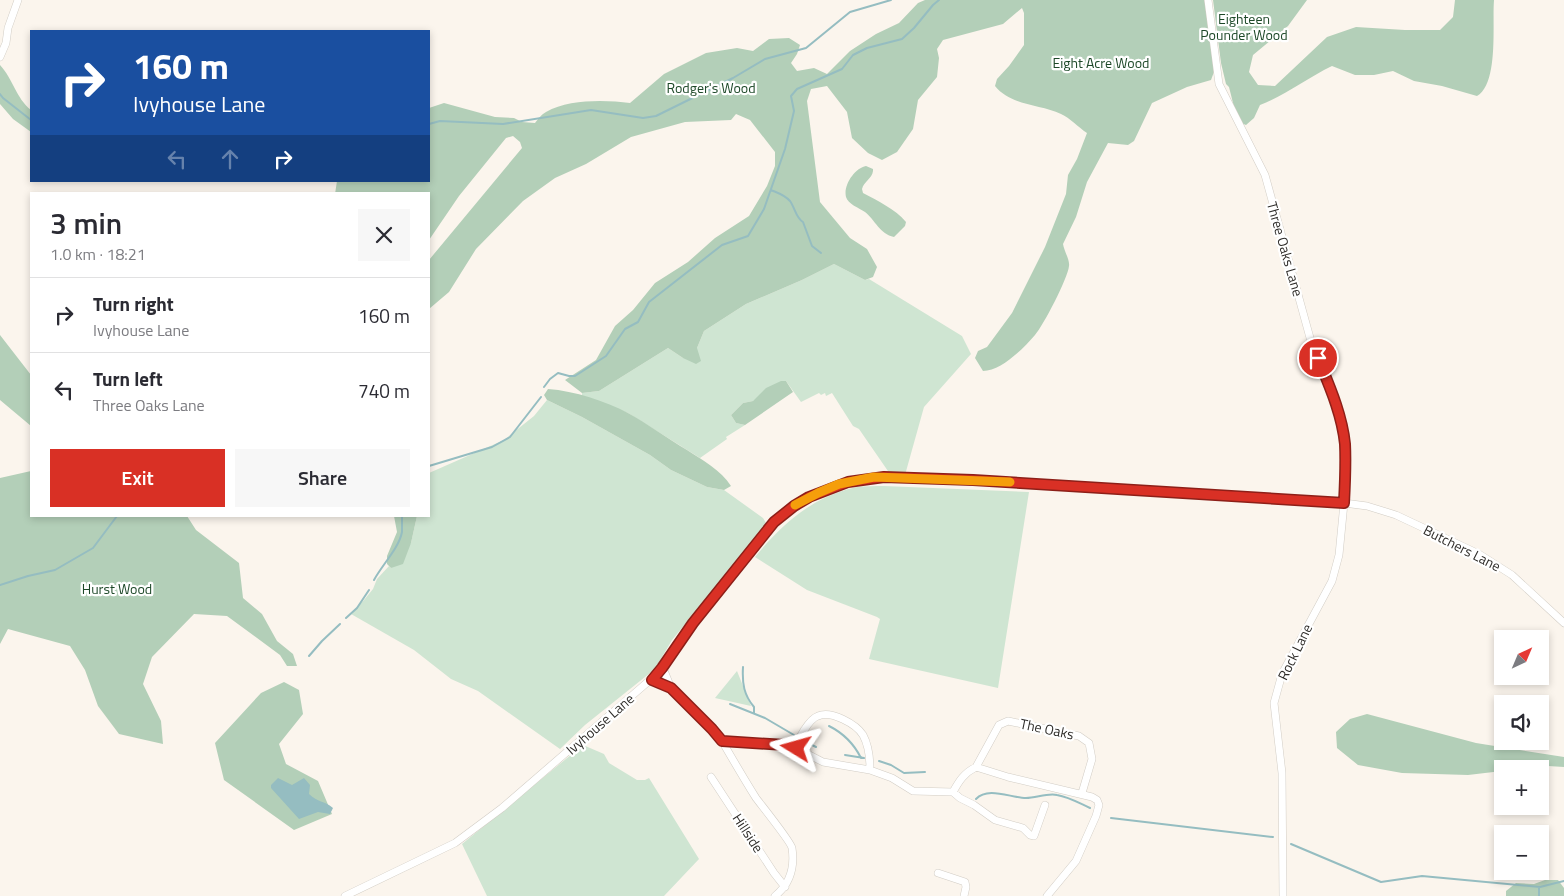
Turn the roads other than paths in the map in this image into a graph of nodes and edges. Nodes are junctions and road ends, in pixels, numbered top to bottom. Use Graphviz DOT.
graph roads {
  1 [pos="18,0"];
  2 [pos="1208,0"];
  3 [pos="0,57"];
  4 [pos="1344,503"];
  5 [pos="1564,623"];
  6 [pos="662,668"];
  7 [pos="652,680"];
  8 [pos="671,688"];
  9 [pos="722,741"];
  10 [pos="796,748"];
  11 [pos="976,767"];
  12 [pos="870,770"];
  13 [pos="711,777"];
  14 [pos="953,792"];
  15 [pos="1082,793"];
  16 [pos="1045,805"];
  17 [pos="938,873"];
  18 [pos="785,887"];
  19 [pos="345,896"];
  20 [pos="775,896"];
  21 [pos="964,896"];
  22 [pos="1047,896"];
  23 [pos="1283,896"];
  1 -- 3 [label="street"];
  2 -- 4 [label="street, Three Oaks Lane"];
  4 -- 5 [label="street, Butchers Lane"];
  4 -- 6 [label="street, Ivyhouse Lane"];
  4 -- 23 [label="street, Rock Lane"];
  6 -- 7 [label="street, Ivyhouse Lane"];
  6 -- 8 [label="street"];
  7 -- 8 [label="street"];
  7 -- 19 [label="street, Ivyhouse Lane"];
  8 -- 9 [label="street"];
  9 -- 10 [label="street"];
  9 -- 18 [label="street"];
  10 -- 12 [label="street"];
  10 -- 12 [label="street"];
  11 -- 14 [label="street"];
  11 -- 15 [label="street"];
  11 -- 15 [label="street, The Oaks"];
  12 -- 14 [label="street"];
  13 -- 18 [label="street, Hillside"];
  14 -- 16 [label="street"];
  15 -- 22 [label="street"];
  17 -- 21 [label="street"];
  18 -- 20 [label="street"];
}
